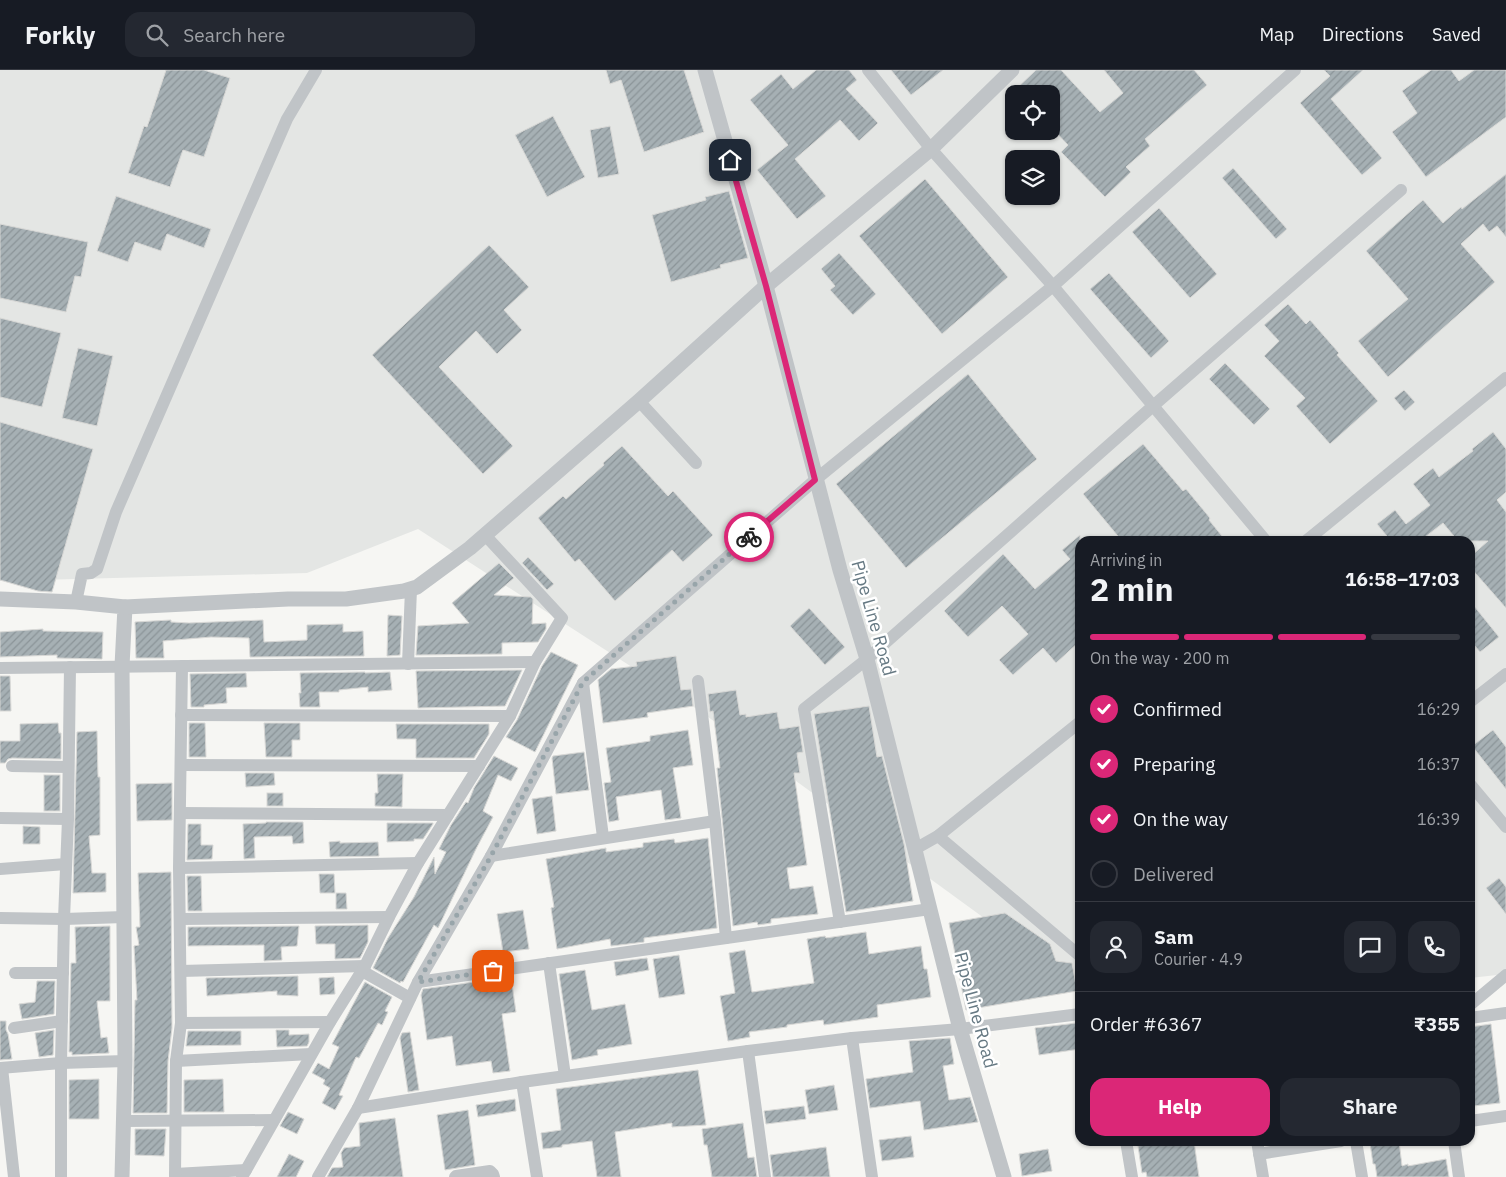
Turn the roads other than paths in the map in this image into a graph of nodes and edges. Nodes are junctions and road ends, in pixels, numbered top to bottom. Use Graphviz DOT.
graph roads {
  1 [pos="316,70"];
  2 [pos="705,70"];
  3 [pos="868,70"];
  4 [pos="1012,70"];
  5 [pos="1295,70"];
  6 [pos="931,149"];
  7 [pos="1401,190"];
  8 [pos="766,286"];
  9 [pos="1053,286"];
  10 [pos="1506,378"];
  11 [pos="639,401"];
  12 [pos="1153,406"];
  13 [pos="696,463"];
  14 [pos="815,480"];
  15 [pos="485,535"];
  16 [pos="1262,536"];
  17 [pos="1312,536"];
  18 [pos="411,589"];
  19 [pos="0,599"];
  20 [pos="76,602"];
  21 [pos="125,607"];
  22 [pos="867,659"];
  23 [pos="535,662"];
  24 [pos="408,664"];
  25 [pos="122,666"];
  26 [pos="182,666"];
  27 [pos="70,667"];
  28 [pos="0,668"];
  29 [pos="1506,674"];
  30 [pos="698,681"];
  31 [pos="583,682"];
  32 [pos="1475,698"];
  33 [pos="181,714"];
  34 [pos="510,716"];
  35 [pos="1075,726"];
  36 [pos="12,766"];
  37 [pos="181,766"];
  38 [pos="479,766"];
  39 [pos="68,767"];
  40 [pos="1475,790"];
  41 [pos="180,813"];
  42 [pos="448,815"];
  43 [pos="0,818"];
  44 [pos="68,819"];
  45 [pos="715,820"];
  46 [pos="1506,828"];
  47 [pos="938,836"];
  48 [pos="603,837"];
  49 [pos="914,849"];
  50 [pos="491,856"];
  51 [pos="418,863"];
  52 [pos="66,864"];
  53 [pos="179,868"];
  54 [pos="0,869"];
  55 [pos="930,909"];
  56 [pos="124,917"];
  57 [pos="389,917"];
  58 [pos="0,918"];
  59 [pos="64,919"];
  60 [pos="180,919"];
  61 [pos="840,922"];
  62 [pos="726,938"];
  63 [pos="1075,952"];
  64 [pos="549,963"];
  65 [pos="364,968"];
  66 [pos="181,970"];
  67 [pos="15,973"];
  68 [pos="63,973"];
  69 [pos="1506,975"];
  70 [pos="418,982"];
  71 [pos="410,998"];
  72 [pos="1475,1001"];
  73 [pos="1506,1014"];
  74 [pos="1075,1015"];
  75 [pos="1475,1017"];
  76 [pos="62,1021"];
  77 [pos="330,1022"];
  78 [pos="181,1023"];
  79 [pos="14,1028"];
  80 [pos="960,1029"];
  81 [pos="852,1038"];
  82 [pos="748,1051"];
  83 [pos="311,1054"];
  84 [pos="125,1061"];
  85 [pos="176,1061"];
  86 [pos="61,1063"];
  87 [pos="1,1068"];
  88 [pos="565,1076"];
  89 [pos="522,1082"];
  90 [pos="358,1108"];
  91 [pos="1506,1116"];
  92 [pos="175,1119"];
  93 [pos="274,1120"];
  94 [pos="124,1121"];
  95 [pos="1475,1121"];
  96 [pos="1127,1146"];
  97 [pos="1282,1146"];
  98 [pos="1357,1146"];
  99 [pos="1455,1146"];
  100 [pos="1258,1148"];
  101 [pos="244,1174"];
  102 [pos="175,1175"];
  103 [pos="14,1177"];
  104 [pos="61,1177"];
  105 [pos="122,1177"];
  106 [pos="318,1177"];
  107 [pos="455,1177"];
  108 [pos="494,1177"];
  109 [pos="537,1177"];
  110 [pos="765,1177"];
  111 [pos="872,1177"];
  112 [pos="1004,1177"];
  113 [pos="1132,1177"];
  114 [pos="1263,1177"];
  115 [pos="1362,1177"];
  116 [pos="1459,1177"];
  1 -- 20 [label="street"];
  2 -- 8 [label="street, Pipe Line Road"];
  3 -- 6 [label="street"];
  4 -- 6 [label="street"];
  5 -- 9 [label="street"];
  6 -- 8 [label="street"];
  6 -- 9 [label="street"];
  7 -- 12 [label="street"];
  8 -- 11 [label="street"];
  8 -- 14 [label="street, Pipe Line Road"];
  9 -- 12 [label="street"];
  9 -- 14 [label="street"];
  10 -- 17 [label="street"];
  11 -- 13 [label="street"];
  11 -- 15 [label="street"];
  12 -- 16 [label="street"];
  12 -- 22 [label="street"];
  14 -- 22 [label="street, Pipe Line Road"];
  14 -- 31 [label="street"];
  15 -- 18 [label="street"];
  15 -- 23 [label="street"];
  18 -- 21 [label="street"];
  18 -- 24 [label="street"];
  19 -- 20 [label="street"];
  20 -- 21 [label="street"];
  21 -- 25 [label="street"];
  22 -- 49 [label="street, Pipe Line Road"];
  22 -- 61 [label="street"];
  23 -- 24 [label="street"];
  23 -- 34 [label="street"];
  24 -- 26 [label="street"];
  25 -- 26 [label="street"];
  25 -- 27 [label="street"];
  25 -- 56 [label="street"];
  26 -- 33 [label="street"];
  27 -- 28 [label="street"];
  27 -- 39 [label="street"];
  29 -- 32 [label="street"];
  30 -- 45 [label="street"];
  31 -- 48 [label="street"];
  31 -- 50 [label="street"];
  33 -- 34 [label="street"];
  33 -- 37 [label="street"];
  34 -- 38 [label="street"];
  35 -- 47 [label="street"];
  36 -- 39 [label="street"];
  37 -- 38 [label="street"];
  37 -- 41 [label="street"];
  38 -- 42 [label="street"];
  39 -- 44 [label="street"];
  40 -- 46 [label="street"];
  41 -- 42 [label="street"];
  41 -- 53 [label="street"];
  42 -- 51 [label="street"];
  43 -- 44 [label="street"];
  44 -- 52 [label="street"];
  45 -- 48 [label="street"];
  45 -- 62 [label="street"];
  47 -- 49 [label="street"];
  47 -- 63 [label="street"];
  48 -- 50 [label="street"];
  49 -- 55 [label="street, Pipe Line Road"];
  50 -- 70 [label="street"];
  51 -- 53 [label="street"];
  51 -- 57 [label="street"];
  52 -- 54 [label="street"];
  52 -- 59 [label="street"];
  53 -- 60 [label="street"];
  55 -- 61 [label="street"];
  55 -- 80 [label="street, Pipe Line Road"];
  56 -- 59 [label="street"];
  56 -- 84 [label="street"];
  57 -- 60 [label="street"];
  57 -- 65 [label="street"];
  58 -- 59 [label="street"];
  59 -- 68 [label="street"];
  60 -- 66 [label="street"];
  61 -- 62 [label="street"];
  62 -- 64 [label="street"];
  64 -- 70 [label="street"];
  64 -- 88 [label="street"];
  65 -- 66 [label="street"];
  65 -- 71 [label="street"];
  65 -- 77 [label="street"];
  66 -- 78 [label="street"];
  67 -- 68 [label="street"];
  68 -- 76 [label="street"];
  69 -- 72 [label="street"];
  70 -- 71 [label="street"];
  71 -- 90 [label="street"];
  73 -- 75 [label="street"];
  74 -- 80 [label="street"];
  76 -- 79 [label="street"];
  76 -- 86 [label="street"];
  77 -- 78 [label="street"];
  77 -- 83 [label="street"];
  78 -- 85 [label="street"];
  80 -- 81 [label="street"];
  80 -- 112 [label="street, Pipe Line Road"];
  81 -- 82 [label="street"];
  81 -- 111 [label="street"];
  82 -- 88 [label="street"];
  82 -- 110 [label="street"];
  83 -- 85 [label="street"];
  83 -- 93 [label="street"];
  84 -- 86 [label="street"];
  84 -- 94 [label="street"];
  85 -- 92 [label="street"];
  86 -- 87 [label="street"];
  86 -- 104 [label="street"];
  87 -- 103 [label="street"];
  88 -- 89 [label="street"];
  89 -- 90 [label="street"];
  89 -- 109 [label="street"];
  90 -- 106 [label="street"];
  91 -- 95 [label="street"];
  92 -- 93 [label="street"];
  92 -- 94 [label="street"];
  92 -- 102 [label="street"];
  93 -- 101 [label="street"];
  94 -- 105 [label="street"];
  96 -- 113 [label="street"];
  97 -- 100 [label="street"];
  98 -- 115 [label="street"];
  99 -- 116 [label="street"];
  100 -- 114 [label="street"];
  101 -- 102 [label="street"];
  107 -- 108 [label="street"];
}
